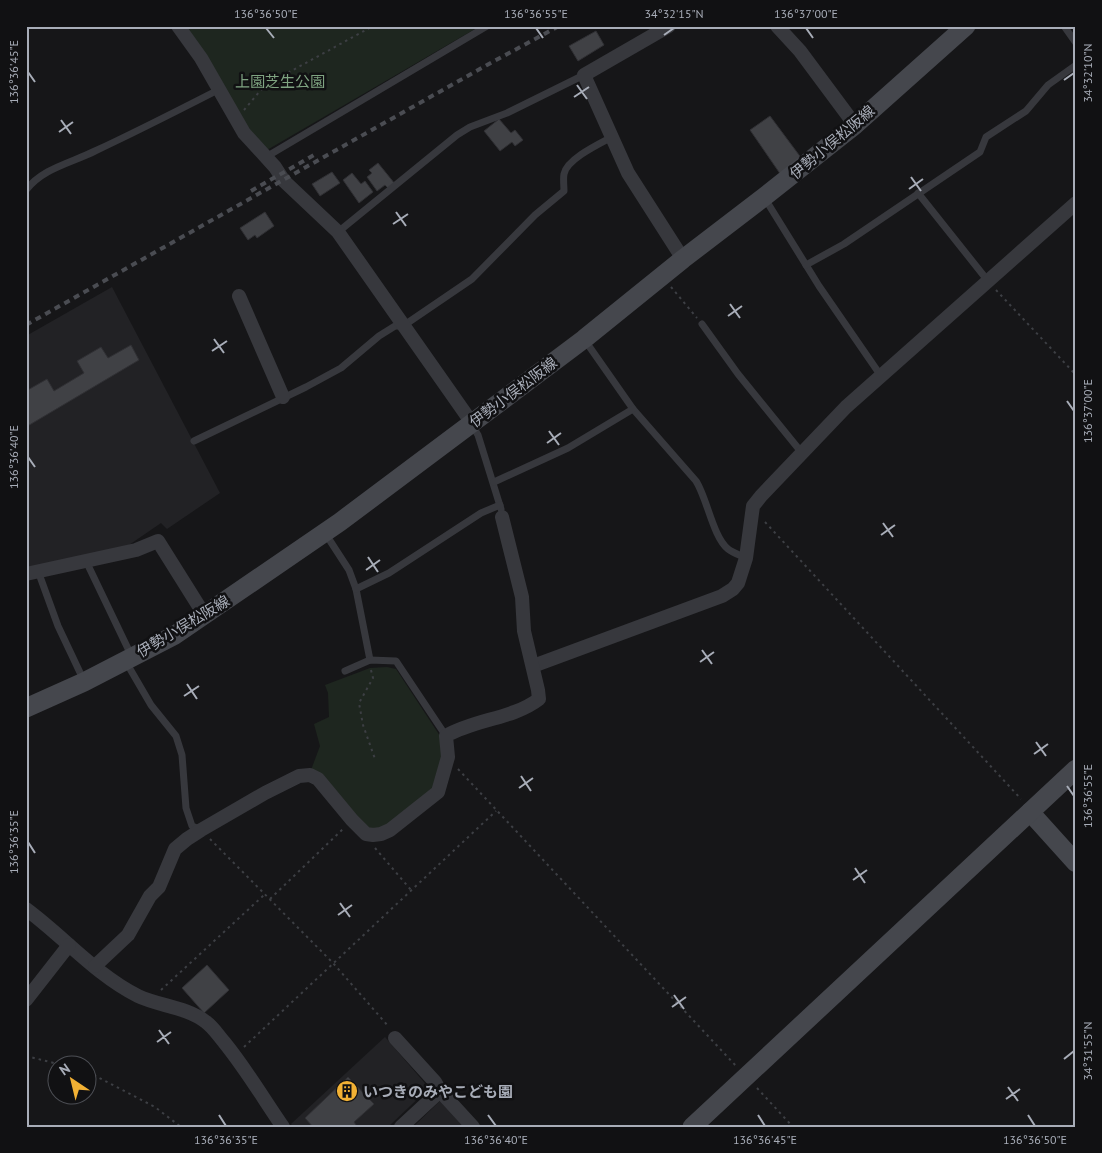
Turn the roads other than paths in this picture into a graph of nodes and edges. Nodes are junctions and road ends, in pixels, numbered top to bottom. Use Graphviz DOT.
graph roads {
  1 [pos="178,26"];
  2 [pos="487,26"];
  3 [pos="668,26"];
  4 [pos="777,26"];
  5 [pos="966,26"];
  6 [pos="1064,26"];
  7 [pos="1076,43"];
  8 [pos="1076,65"];
  9 [pos="584,75"];
  10 [pos="218,90"];
  11 [pos="855,125"];
  12 [pos="612,137"];
  13 [pos="266,157"];
  14 [pos="26,190"];
  15 [pos="918,193"];
  16 [pos="764,197"];
  17 [pos="1076,203"];
  18 [pos="338,232"];
  19 [pos="683,259"];
  20 [pos="806,264"];
  21 [pos="988,281"];
  22 [pos="239,296"];
  23 [pos="702,324"];
  24 [pos="404,326"];
  25 [pos="584,339"];
  26 [pos="881,376"];
  27 [pos="283,398"];
  28 [pos="632,409"];
  29 [pos="472,423"];
  30 [pos="194,441"];
  31 [pos="802,453"];
  32 [pos="494,482"];
  33 [pos="501,511"];
  34 [pos="325,533"];
  35 [pos="746,558"];
  36 [pos="86,561"];
  37 [pos="32,572"];
  38 [pos="356,589"];
  39 [pos="205,616"];
  40 [pos="129,659"];
  41 [pos="370,660"];
  42 [pos="533,666"];
  43 [pos="345,671"];
  44 [pos="84,682"];
  45 [pos="26,708"];
  46 [pos="446,736"];
  47 [pos="1076,769"];
  48 [pos="1030,811"];
  49 [pos="201,830"];
  50 [pos="1076,862"];
  51 [pos="26,909"];
  52 [pos="69,946"];
  53 [pos="95,966"];
  54 [pos="26,1000"];
  55 [pos="395,1038"];
  56 [pos="440,1091"];
  57 [pos="283,1127"];
  58 [pos="401,1127"];
  59 [pos="473,1127"];
  60 [pos="692,1127"];
  1 -- 10 [label="street"];
  2 -- 13 [label="lane"];
  3 -- 9 [label="street"];
  4 -- 11 [label="street"];
  5 -- 11 [label="main road, 伊勢小俣松阪線"];
  6 -- 7 [label="lane"];
  8 -- 15 [label="lane"];
  9 -- 12 [label="street"];
  9 -- 18 [label="lane"];
  10 -- 13 [label="street"];
  10 -- 14 [label="lane"];
  11 -- 16 [label="main road, 伊勢小俣松阪線"];
  12 -- 19 [label="street"];
  12 -- 24 [label="lane"];
  13 -- 18 [label="street"];
  15 -- 20 [label="lane"];
  15 -- 21 [label="lane"];
  16 -- 19 [label="main road, 伊勢小俣松阪線"];
  16 -- 20 [label="lane"];
  17 -- 21 [label="street"];
  18 -- 24 [label="street"];
  19 -- 25 [label="main road, 伊勢小俣松阪線"];
  20 -- 26 [label="lane"];
  21 -- 26 [label="street"];
  22 -- 27 [label="street"];
  23 -- 31 [label="lane"];
  24 -- 27 [label="lane"];
  24 -- 29 [label="street"];
  25 -- 28 [label="lane"];
  25 -- 29 [label="main road, 伊勢小俣松阪線"];
  26 -- 31 [label="street"];
  27 -- 30 [label="lane"];
  28 -- 32 [label="lane"];
  28 -- 35 [label="lane"];
  29 -- 32 [label="lane"];
  29 -- 34 [label="main road, 伊勢小俣松阪線"];
  31 -- 35 [label="street"];
  32 -- 33 [label="lane"];
  33 -- 38 [label="lane"];
  33 -- 42 [label="street"];
  34 -- 38 [label="lane"];
  34 -- 39 [label="main road, 伊勢小俣松阪線"];
  35 -- 42 [label="street"];
  36 -- 37 [label="street"];
  36 -- 39 [label="street"];
  36 -- 40 [label="lane"];
  37 -- 44 [label="lane"];
  38 -- 41 [label="lane"];
  39 -- 40 [label="main road, 伊勢小俣松阪線"];
  40 -- 44 [label="main road, 伊勢小俣松阪線"];
  40 -- 49 [label="lane"];
  41 -- 43 [label="lane"];
  41 -- 46 [label="lane"];
  42 -- 46 [label="street"];
  44 -- 45 [label="main road, 伊勢小俣松阪線"];
  46 -- 49 [label="street"];
  47 -- 48 [label="main road"];
  48 -- 50 [label="main road"];
  48 -- 60 [label="main road"];
  49 -- 53 [label="street"];
  51 -- 52 [label="street"];
  52 -- 53 [label="street"];
  52 -- 54 [label="street"];
  53 -- 57 [label="street"];
  55 -- 56 [label="street"];
  56 -- 58 [label="street"];
  56 -- 59 [label="street"];
}
